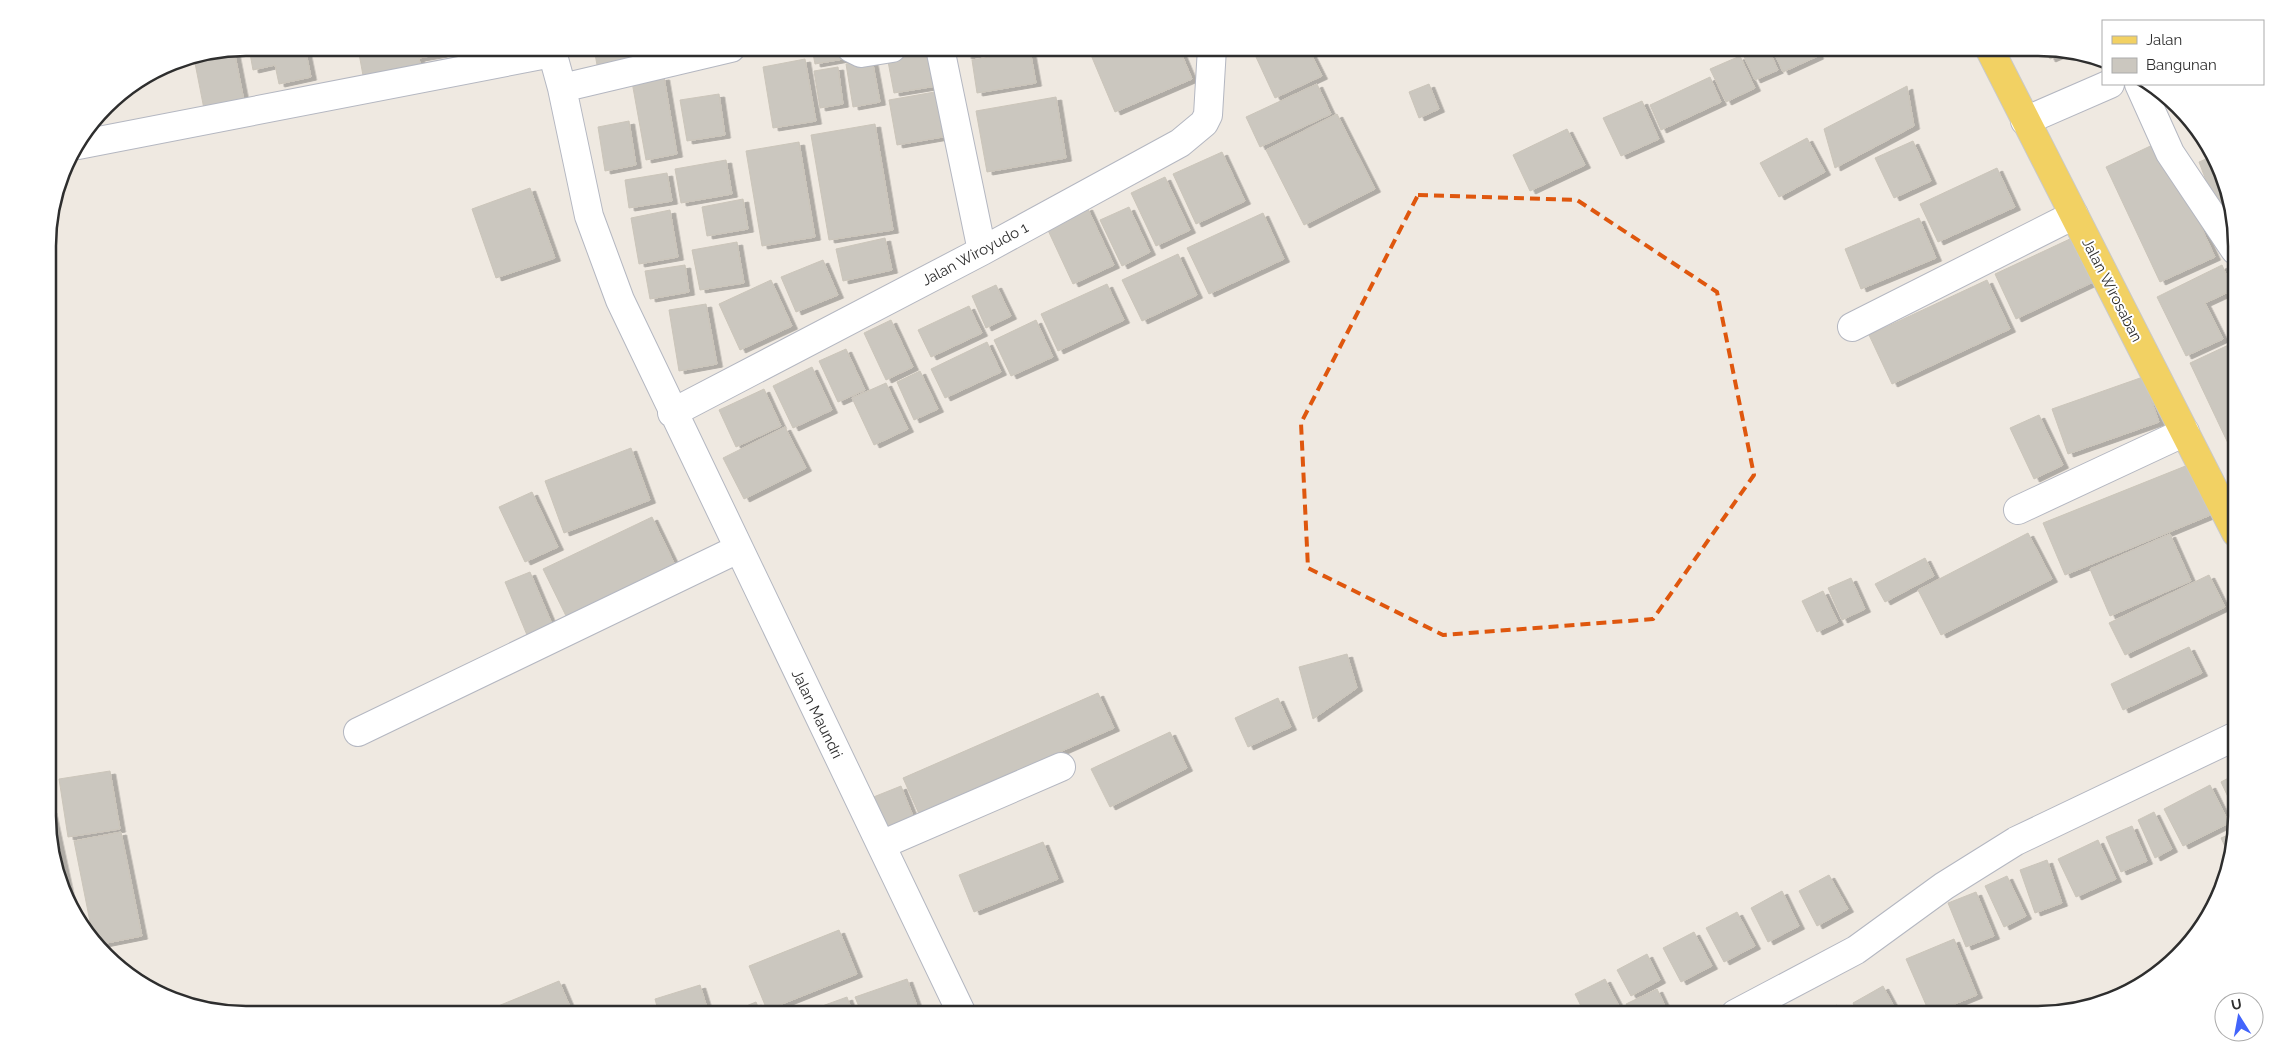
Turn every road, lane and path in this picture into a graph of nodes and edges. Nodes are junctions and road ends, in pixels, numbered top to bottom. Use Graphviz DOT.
graph roads {
  1 [pos="522,56"];
  2 [pos="554,56"];
  3 [pos="697,56"];
  4 [pos="942,56"];
  5 [pos="1212,56"];
  6 [pos="1993,56"];
  7 [pos="2108,85"];
  8 [pos="2140,86"];
  9 [pos="562,88"];
  10 [pos="2025,120"];
  11 [pos="87,143"];
  12 [pos="2074,216"];
  13 [pos="2227,239"];
  14 [pos="982,251"];
  15 [pos="1852,327"];
  16 [pos="672,413"];
  17 [pos="2185,432"];
  18 [pos="2228,501"];
  19 [pos="2018,510"];
  20 [pos="738,549"];
  21 [pos="358,732"];
  22 [pos="2228,740"];
  23 [pos="1061,767"];
  24 [pos="880,845"];
  25 [pos="958,1006"];
  26 [pos="1750,1006"];
  1 -- 11 [label="street"];
  2 -- 9 [label="street, Jalan Maundri"];
  3 -- 9 [label="street"];
  4 -- 14 [label="street"];
  5 -- 14 [label="street, Jalan Wiroyudo 1"];
  6 -- 10 [label="main road, Jalan Wirosaban"];
  7 -- 10 [label="street"];
  8 -- 13 [label="street"];
  9 -- 16 [label="street, Jalan Maundri"];
  10 -- 12 [label="main road, Jalan Wirosaban"];
  12 -- 15 [label="street"];
  12 -- 17 [label="main road, Jalan Wirosaban"];
  14 -- 16 [label="street, Jalan Wiroyudo 1"];
  16 -- 20 [label="street, Jalan Maundri"];
  17 -- 18 [label="main road, Jalan Wirosaban"];
  17 -- 19 [label="street"];
  20 -- 21 [label="street"];
  20 -- 24 [label="street, Jalan Maundri"];
  22 -- 26 [label="street"];
  23 -- 24 [label="street"];
  24 -- 25 [label="street, Jalan Maundri"];
}
